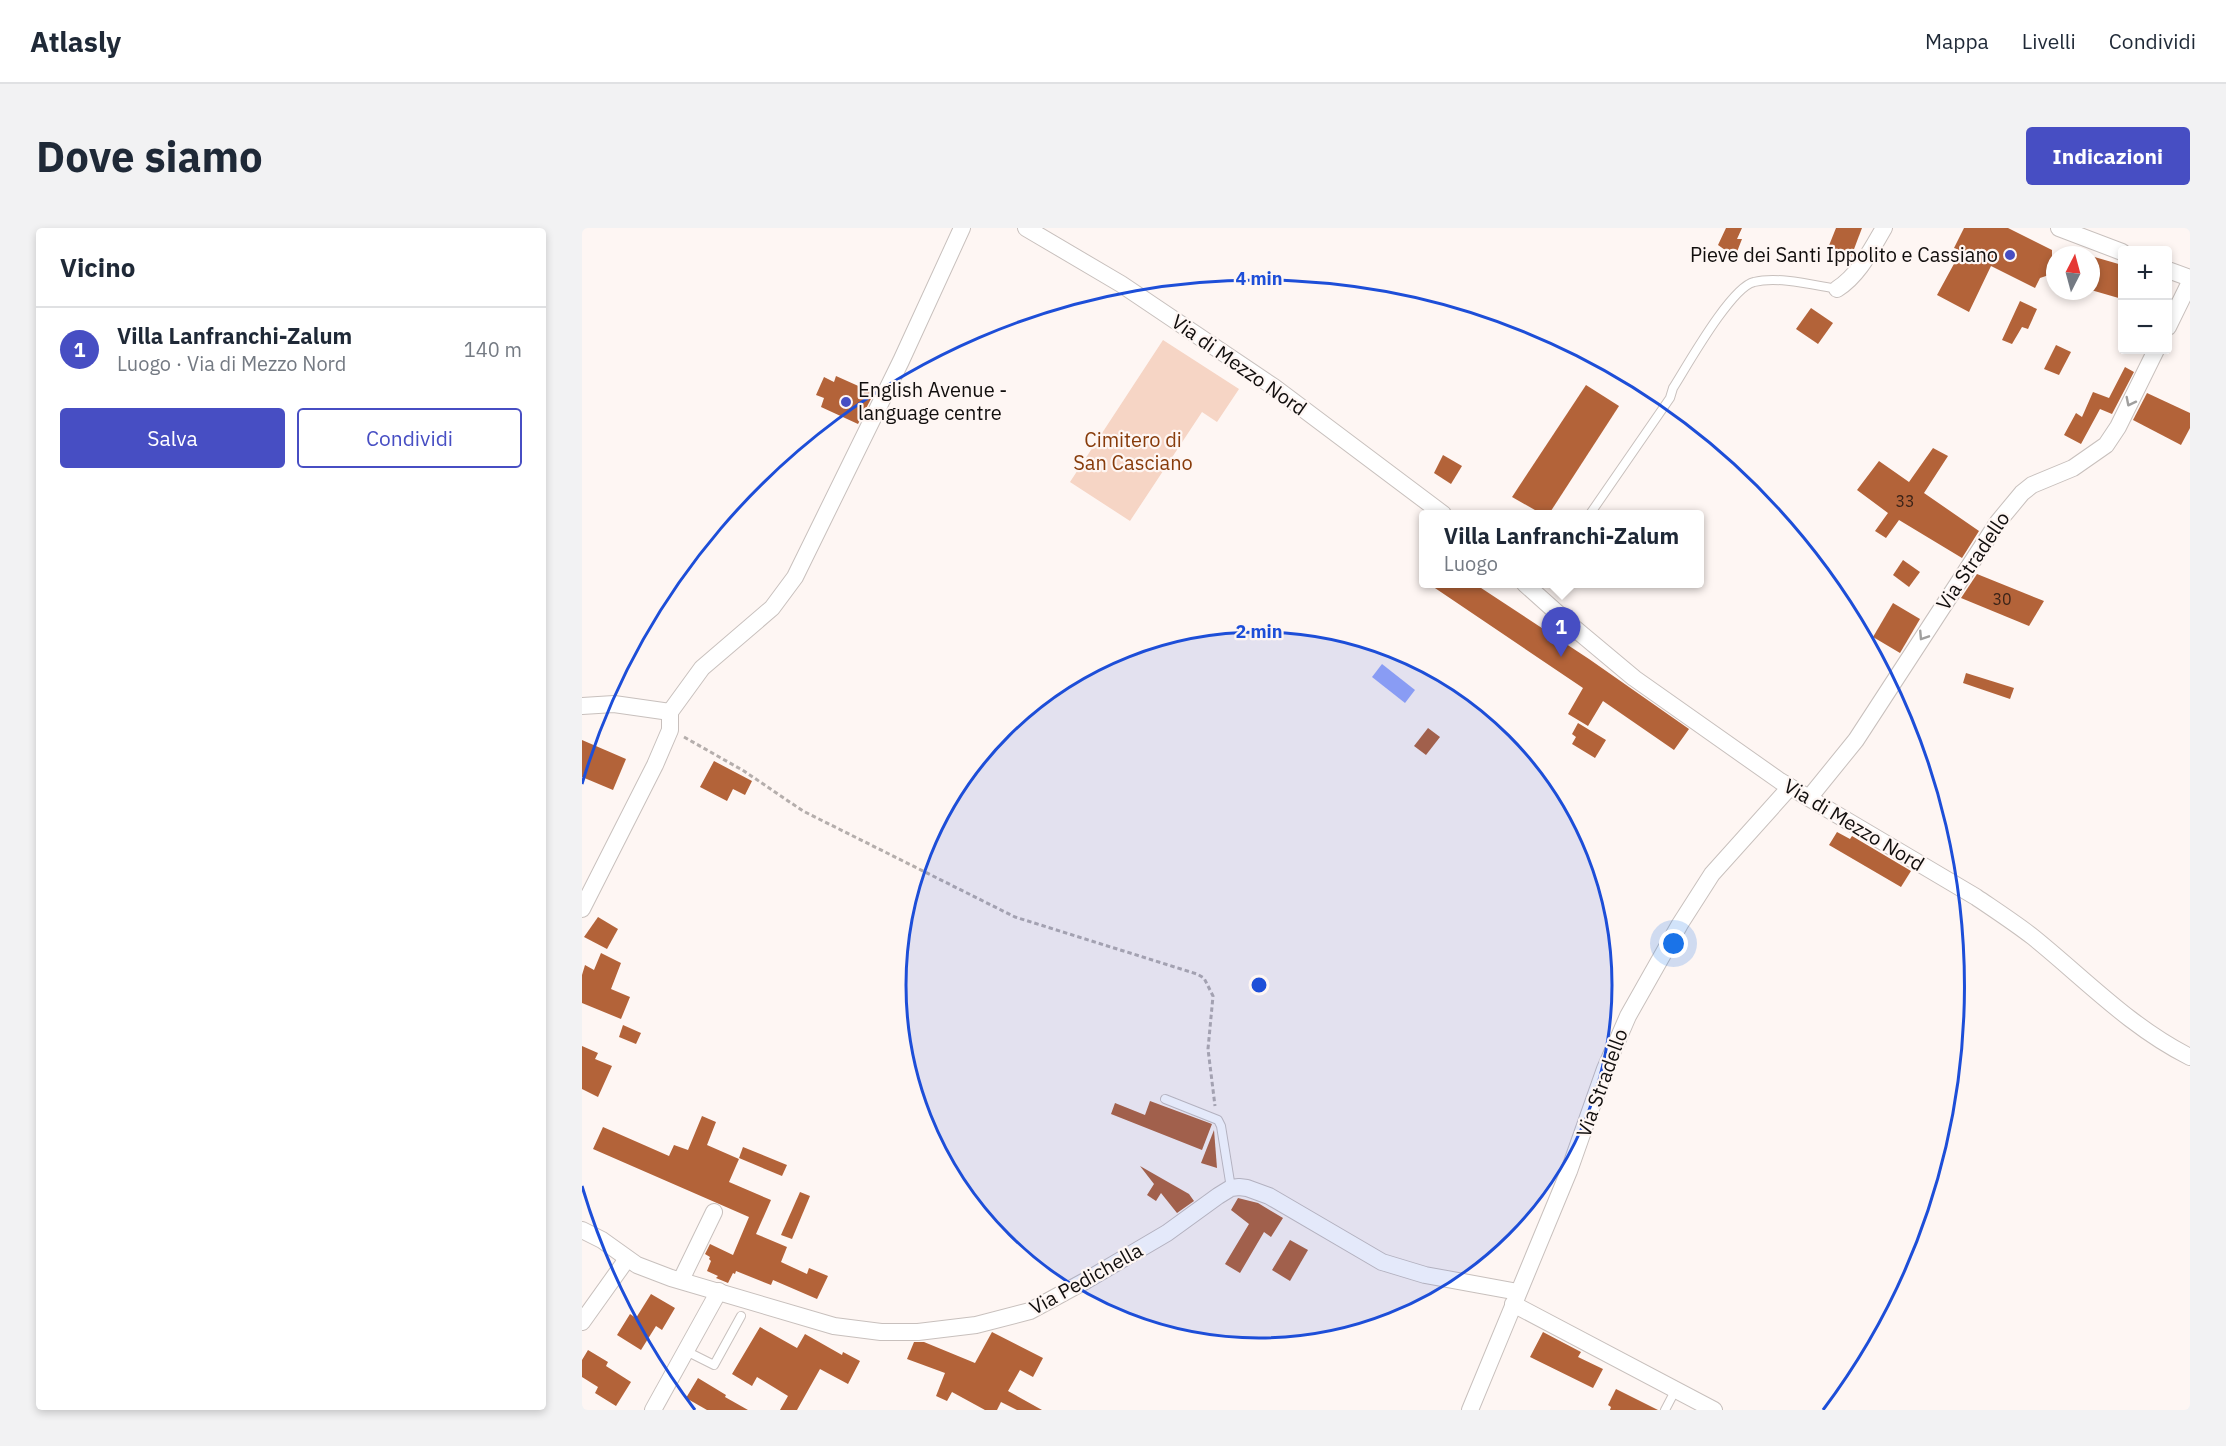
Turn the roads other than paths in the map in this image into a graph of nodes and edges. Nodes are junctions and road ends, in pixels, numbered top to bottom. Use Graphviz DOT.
graph roads {
  1 [pos="962,228"];
  2 [pos="1026,228"];
  3 [pos="1884,228"];
  4 [pos="2059,228"];
  5 [pos="2118,250"];
  6 [pos="2172,272"];
  7 [pos="2190,280"];
  8 [pos="1837,289"];
  9 [pos="2172,318"];
  10 [pos="2155,354"];
  11 [pos="1438,510"];
  12 [pos="1593,510"];
  13 [pos="1533,588"];
  14 [pos="582,706"];
  15 [pos="670,711"];
  16 [pos="1790,787"];
  17 [pos="1809,798"];
  18 [pos="582,909"];
  19 [pos="2190,1057"];
  20 [pos="1165,1098"];
  21 [pos="1231,1188"];
  22 [pos="714,1212"];
  23 [pos="582,1230"];
  24 [pos="627,1259"];
  25 [pos="681,1280"];
  26 [pos="719,1291"];
  27 [pos="1515,1298"];
  28 [pos="741,1316"];
  29 [pos="582,1322"];
  30 [pos="686,1351"];
  31 [pos="1676,1389"];
  32 [pos="653,1410"];
  33 [pos="1470,1410"];
  34 [pos="1665,1410"];
  35 [pos="1714,1410"];
  1 -- 15 [label="street"];
  2 -- 11 [label="street, Via di Mezzo Nord"];
  3 -- 8 [label="street"];
  4 -- 5 [label="street"];
  6 -- 7 [label="street"];
  7 -- 9 [label="street"];
  8 -- 12 [label="lane"];
  10 -- 17 [label="street, Via Stradello, one-way"];
  13 -- 16 [label="street, Via di Mezzo Nord"];
  14 -- 15 [label="street"];
  15 -- 18 [label="street"];
  16 -- 17 [label="street, Via di Mezzo Nord"];
  16 -- 27 [label="street, Via Stradello"];
  17 -- 19 [label="street, Via di Mezzo Nord"];
  20 -- 21 [label="lane"];
  21 -- 26 [label="street, Via Pedichella"];
  21 -- 27 [label="street"];
  22 -- 25 [label="street"];
  23 -- 24 [label="street, Via Pedichella"];
  24 -- 25 [label="street, Via Pedichella"];
  24 -- 29 [label="street"];
  25 -- 26 [label="street, Via Pedichella"];
  26 -- 30 [label="street"];
  27 -- 31 [label="street"];
  27 -- 33 [label="street, Via Stradello"];
  28 -- 30 [label="lane"];
  30 -- 32 [label="street"];
  31 -- 34 [label="lane"];
  31 -- 35 [label="street"];
}
